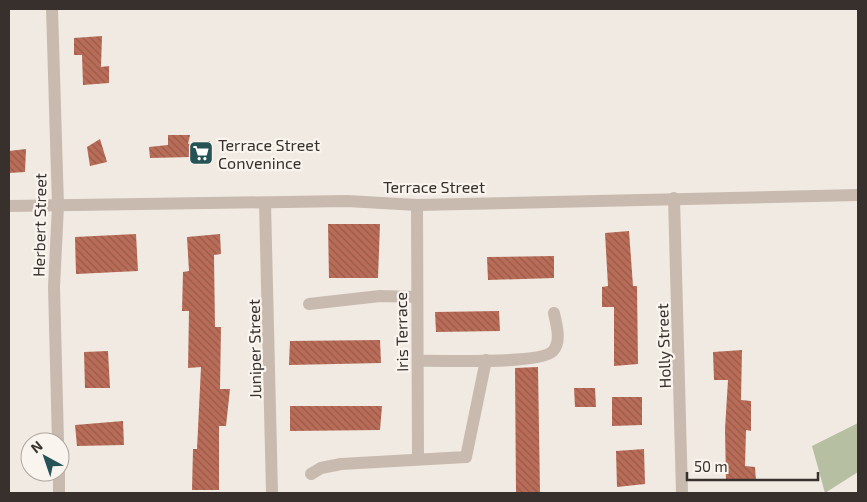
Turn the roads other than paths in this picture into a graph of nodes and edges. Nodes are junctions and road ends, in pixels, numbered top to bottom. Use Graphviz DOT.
graph roads {
  1 [pos="52,9"];
  2 [pos="858,194"];
  3 [pos="674,198"];
  4 [pos="265,203"];
  5 [pos="417,205"];
  6 [pos="9,206"];
  7 [pos="58,206"];
  8 [pos="417,297"];
  9 [pos="309,304"];
  10 [pos="554,313"];
  11 [pos="486,360"];
  12 [pos="418,361"];
  13 [pos="58,432"];
  14 [pos="418,459"];
  15 [pos="311,474"];
  16 [pos="272,493"];
  17 [pos="682,493"];
  1 -- 7 [label="street, Herbert Street"];
  2 -- 3 [label="street, Terrace Street"];
  3 -- 5 [label="street, Terrace Street"];
  3 -- 17 [label="street, Holly Street"];
  4 -- 5 [label="street, Terrace Street"];
  4 -- 7 [label="street, Terrace Street"];
  4 -- 16 [label="street, Juniper Street"];
  5 -- 8 [label="street, Iris Terrace"];
  6 -- 7 [label="street, Terrace Street"];
  7 -- 13 [label="street, Herbert Street"];
  8 -- 9 [label="street"];
  8 -- 12 [label="street, Iris Terrace"];
  10 -- 11 [label="street"];
  11 -- 12 [label="street"];
  11 -- 14 [label="street"];
  12 -- 14 [label="street, Iris Terrace"];
  14 -- 15 [label="street"];
}
